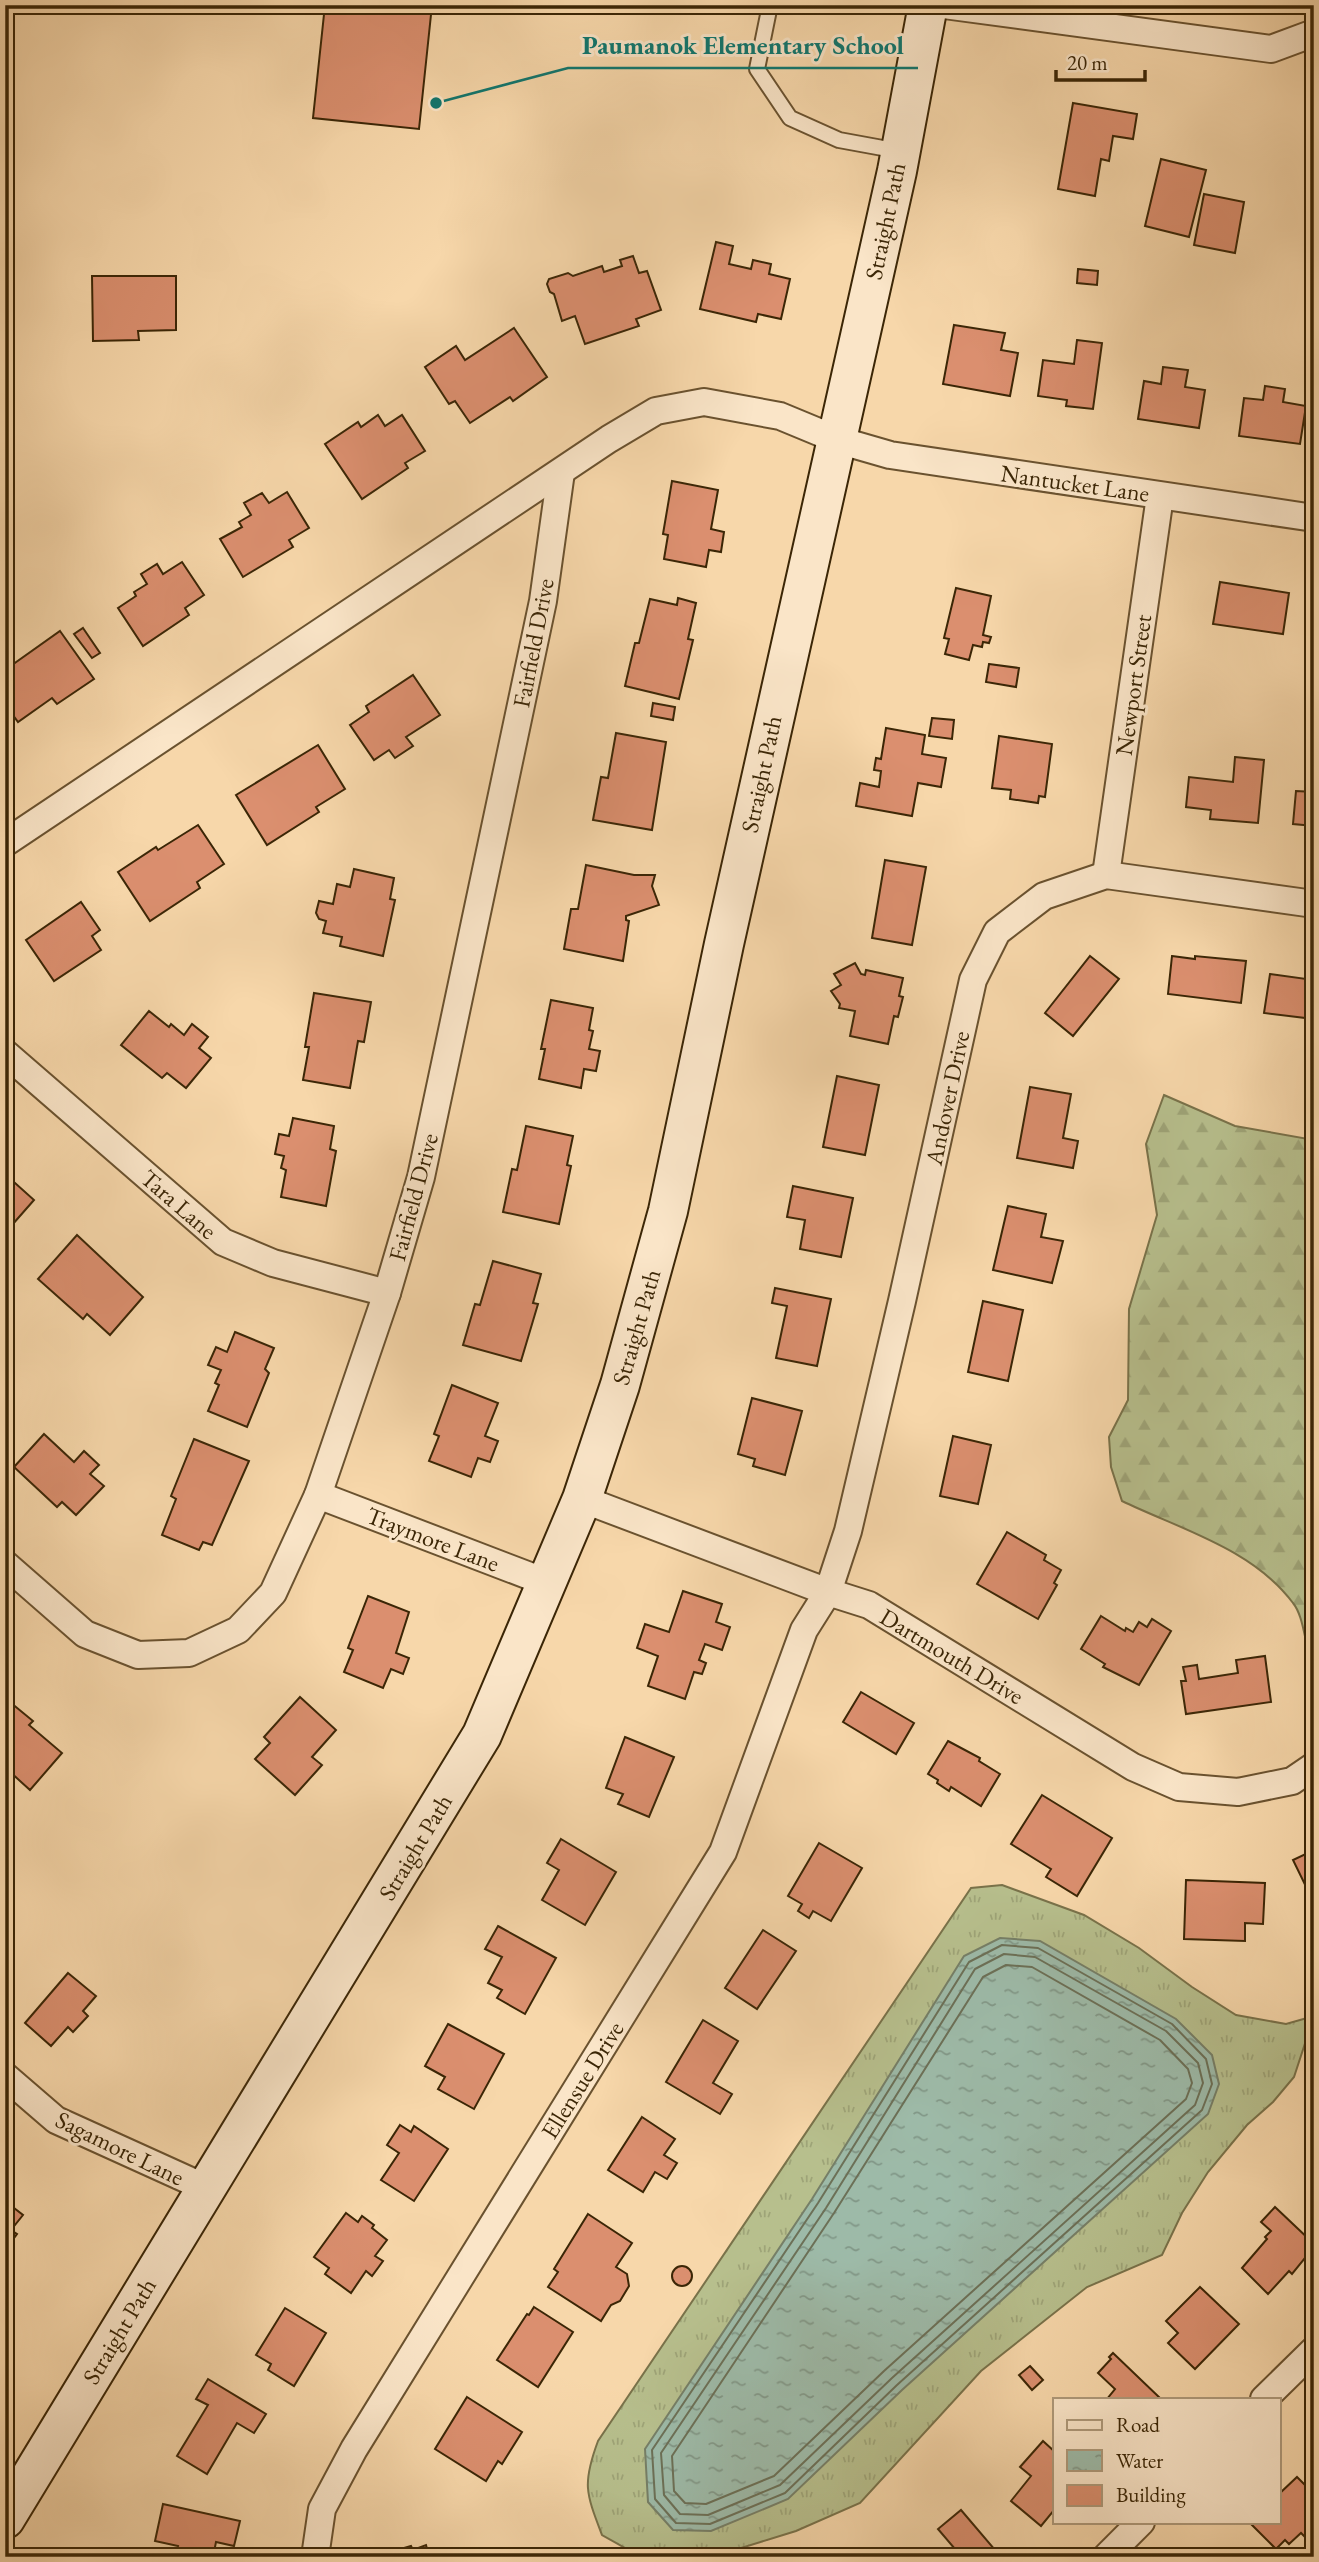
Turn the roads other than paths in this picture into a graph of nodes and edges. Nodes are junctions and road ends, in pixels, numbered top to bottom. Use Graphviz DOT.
graph roads {
  1 [pos="770,5"];
  2 [pos="928,5"];
  3 [pos="944,5"];
  4 [pos="1314,33"];
  5 [pos="901,151"];
  6 [pos="838,440"];
  7 [pos="562,472"];
  8 [pos="1160,496"];
  9 [pos="1314,518"];
  10 [pos="5,843"];
  11 [pos="1106,875"];
  12 [pos="1314,904"];
  13 [pos="5,1053"];
  14 [pos="387,1293"];
  15 [pos="318,1495"];
  16 [pos="582,1499"];
  17 [pos="5,1564"];
  18 [pos="548,1583"];
  19 [pos="828,1592"];
  20 [pos="1314,1766"];
  21 [pos="5,2076"];
  22 [pos="206,2188"];
  23 [pos="1314,2350"];
  24 [pos="1265,2398"];
  25 [pos="5,2519"];
  26 [pos="1139,2524"];
  27 [pos="315,2557"];
  28 [pos="1106,2557"];
  1 -- 5 [label="lane"];
  2 -- 5 [label="main road, Straight Path"];
  3 -- 4 [label="street"];
  5 -- 6 [label="main road, Straight Path"];
  6 -- 7 [label="street"];
  6 -- 8 [label="street, Nantucket Lane"];
  6 -- 16 [label="main road, Straight Path"];
  7 -- 10 [label="street"];
  7 -- 14 [label="street, Fairfield Drive"];
  8 -- 9 [label="street, Nantucket Lane"];
  8 -- 11 [label="street, Newport Street"];
  11 -- 12 [label="street, Andover Drive"];
  11 -- 19 [label="street, Andover Drive"];
  13 -- 14 [label="street, Tara Lane"];
  14 -- 15 [label="street, Fairfield Drive"];
  15 -- 17 [label="street, Fairfield Drive"];
  15 -- 18 [label="street, Traymore Lane"];
  16 -- 18 [label="main road, Straight Path"];
  16 -- 19 [label="street, Dartmouth Drive"];
  18 -- 22 [label="main road, Straight Path"];
  19 -- 20 [label="street, Dartmouth Drive"];
  19 -- 27 [label="street, Ellensue Drive"];
  21 -- 22 [label="street, Sagamore Lane"];
  22 -- 25 [label="main road, Straight Path"];
  23 -- 24 [label="street"];
  26 -- 28 [label="street"];
}
